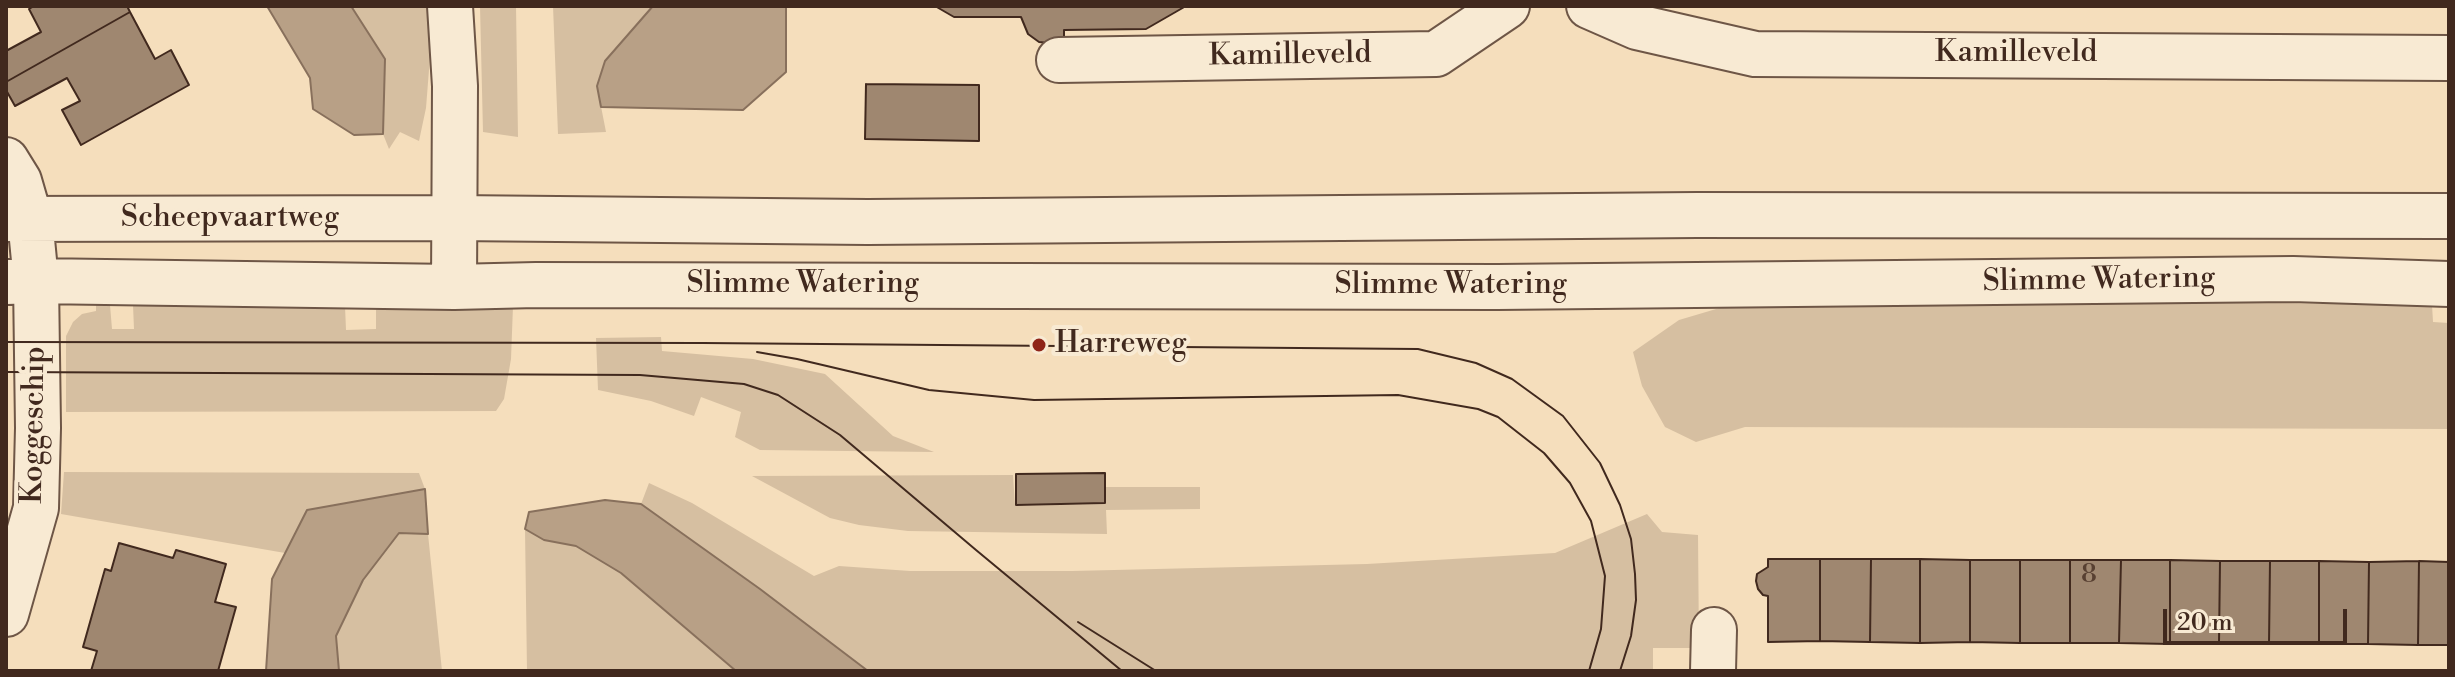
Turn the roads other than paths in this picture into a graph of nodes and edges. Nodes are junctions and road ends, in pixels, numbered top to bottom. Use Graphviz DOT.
graph roads {
  1 [pos="450,6"];
  2 [pos="1507,6"];
  3 [pos="1589,6"];
  4 [pos="2449,58"];
  5 [pos="1059,60"];
  6 [pos="6,160"];
  7 [pos="2449,216"];
  8 [pos="454,218"];
  9 [pos="18,219"];
  10 [pos="21,281"];
  11 [pos="2449,284"];
  12 [pos="454,287"];
  13 [pos="7,605"];
  1 -- 8 [label="street"];
  2 -- 5 [label="street, Kamilleveld"];
  3 -- 4 [label="street, Kamilleveld"];
  6 -- 9 [label="street, Koggeschip"];
  7 -- 8 [label="street, Slimme Watering"];
  8 -- 9 [label="street, Scheepvaartweg"];
  8 -- 12 [label="street"];
  9 -- 10 [label="street, Koggeschip"];
  10 -- 12 [label="street, Scheepvaartweg"];
  10 -- 13 [label="street, Koggeschip"];
  11 -- 12 [label="street, Slimme Watering"];
}
